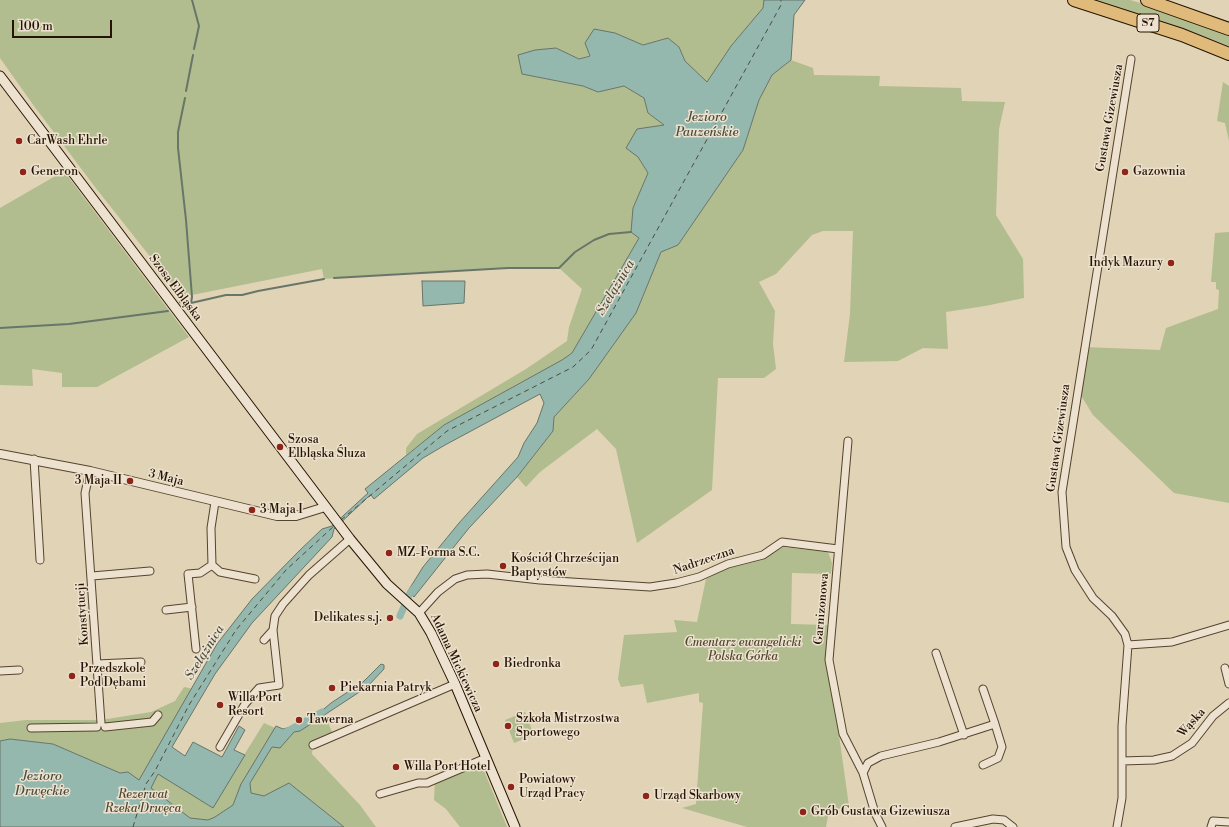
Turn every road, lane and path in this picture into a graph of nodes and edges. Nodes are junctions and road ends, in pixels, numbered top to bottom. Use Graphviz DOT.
graph roads {
  1 [pos="1074,0"];
  2 [pos="1147,0"];
  3 [pos="1229,29"];
  4 [pos="1229,54"];
  5 [pos="1131,59"];
  6 [pos="0,76"];
  7 [pos="848,441"];
  8 [pos="0,454"];
  9 [pos="34,460"];
  10 [pos="90,471"];
  11 [pos="215,502"];
  12 [pos="328,510"];
  13 [pos="348,537"];
  14 [pos="838,549"];
  15 [pos="40,560"];
  16 [pos="212,565"];
  17 [pos="150,571"];
  18 [pos="92,576"];
  19 [pos="255,579"];
  20 [pos="192,607"];
  21 [pos="166,610"];
  22 [pos="419,613"];
  23 [pos="1229,625"];
  24 [pos="273,630"];
  25 [pos="264,640"];
  26 [pos="1128,645"];
  27 [pos="196,649"];
  28 [pos="936,653"];
  29 [pos="141,662"];
  30 [pos="97,664"];
  31 [pos="1225,668"];
  32 [pos="19,670"];
  33 [pos="0,671"];
  34 [pos="454,684"];
  35 [pos="1229,684"];
  36 [pos="983,689"];
  37 [pos="1229,702"];
  38 [pos="158,715"];
  39 [pos="995,724"];
  40 [pos="101,726"];
  41 [pos="31,728"];
  42 [pos="964,735"];
  43 [pos="313,745"];
  44 [pos="220,747"];
  45 [pos="486,758"];
  46 [pos="1122,761"];
  47 [pos="983,764"];
  48 [pos="863,773"];
  49 [pos="380,794"];
  50 [pos="1229,822"];
  51 [pos="516,826"];
  52 [pos="882,827"];
  53 [pos="955,827"];
  54 [pos="1013,827"];
  55 [pos="1117,827"];
  56 [pos="1211,827"];
  1 -- 4 [label="highway, S7"];
  2 -- 3 [label="highway, S7"];
  5 -- 26 [label="street, Gustawa Gizewiusza"];
  6 -- 12 [label="main road, Szosa Elbląska"];
  7 -- 14 [label="street, Garnizonowa"];
  8 -- 9 [label="street, 3 Maja"];
  9 -- 10 [label="street, 3 Maja"];
  9 -- 15 [label="street"];
  10 -- 11 [label="street, 3 Maja"];
  10 -- 18 [label="street, Konstytucji"];
  11 -- 12 [label="street, 3 Maja"];
  11 -- 16 [label="street"];
  12 -- 13 [label="main road, Adama Mickiewicza"];
  13 -- 22 [label="main road, Adama Mickiewicza"];
  13 -- 24 [label="street"];
  14 -- 22 [label="street, Nadrzeczna"];
  14 -- 48 [label="street, Garnizonowa"];
  16 -- 19 [label="street"];
  16 -- 20 [label="street"];
  17 -- 18 [label="street, Konstytucji"];
  18 -- 30 [label="street, Konstytucji"];
  20 -- 21 [label="street"];
  20 -- 27 [label="street"];
  22 -- 34 [label="main road, Adama Mickiewicza"];
  23 -- 26 [label="street"];
  24 -- 25 [label="street"];
  24 -- 44 [label="street"];
  26 -- 46 [label="street, Gustawa Gizewiusza"];
  28 -- 42 [label="street"];
  29 -- 30 [label="street"];
  30 -- 40 [label="street, Konstytucji"];
  31 -- 35 [label="street"];
  32 -- 33 [label="street"];
  34 -- 43 [label="street"];
  34 -- 45 [label="main road, Adama Mickiewicza"];
  36 -- 39 [label="street"];
  37 -- 46 [label="street, Wąska"];
  38 -- 40 [label="street"];
  39 -- 42 [label="street"];
  39 -- 47 [label="street"];
  40 -- 41 [label="street"];
  42 -- 48 [label="street"];
  45 -- 49 [label="street"];
  45 -- 51 [label="main road, Adama Mickiewicza"];
  46 -- 55 [label="street, Gustawa Gizewiusza"];
  48 -- 52 [label="street, Garnizonowa"];
  50 -- 56 [label="street"];
  53 -- 54 [label="street"];
}
